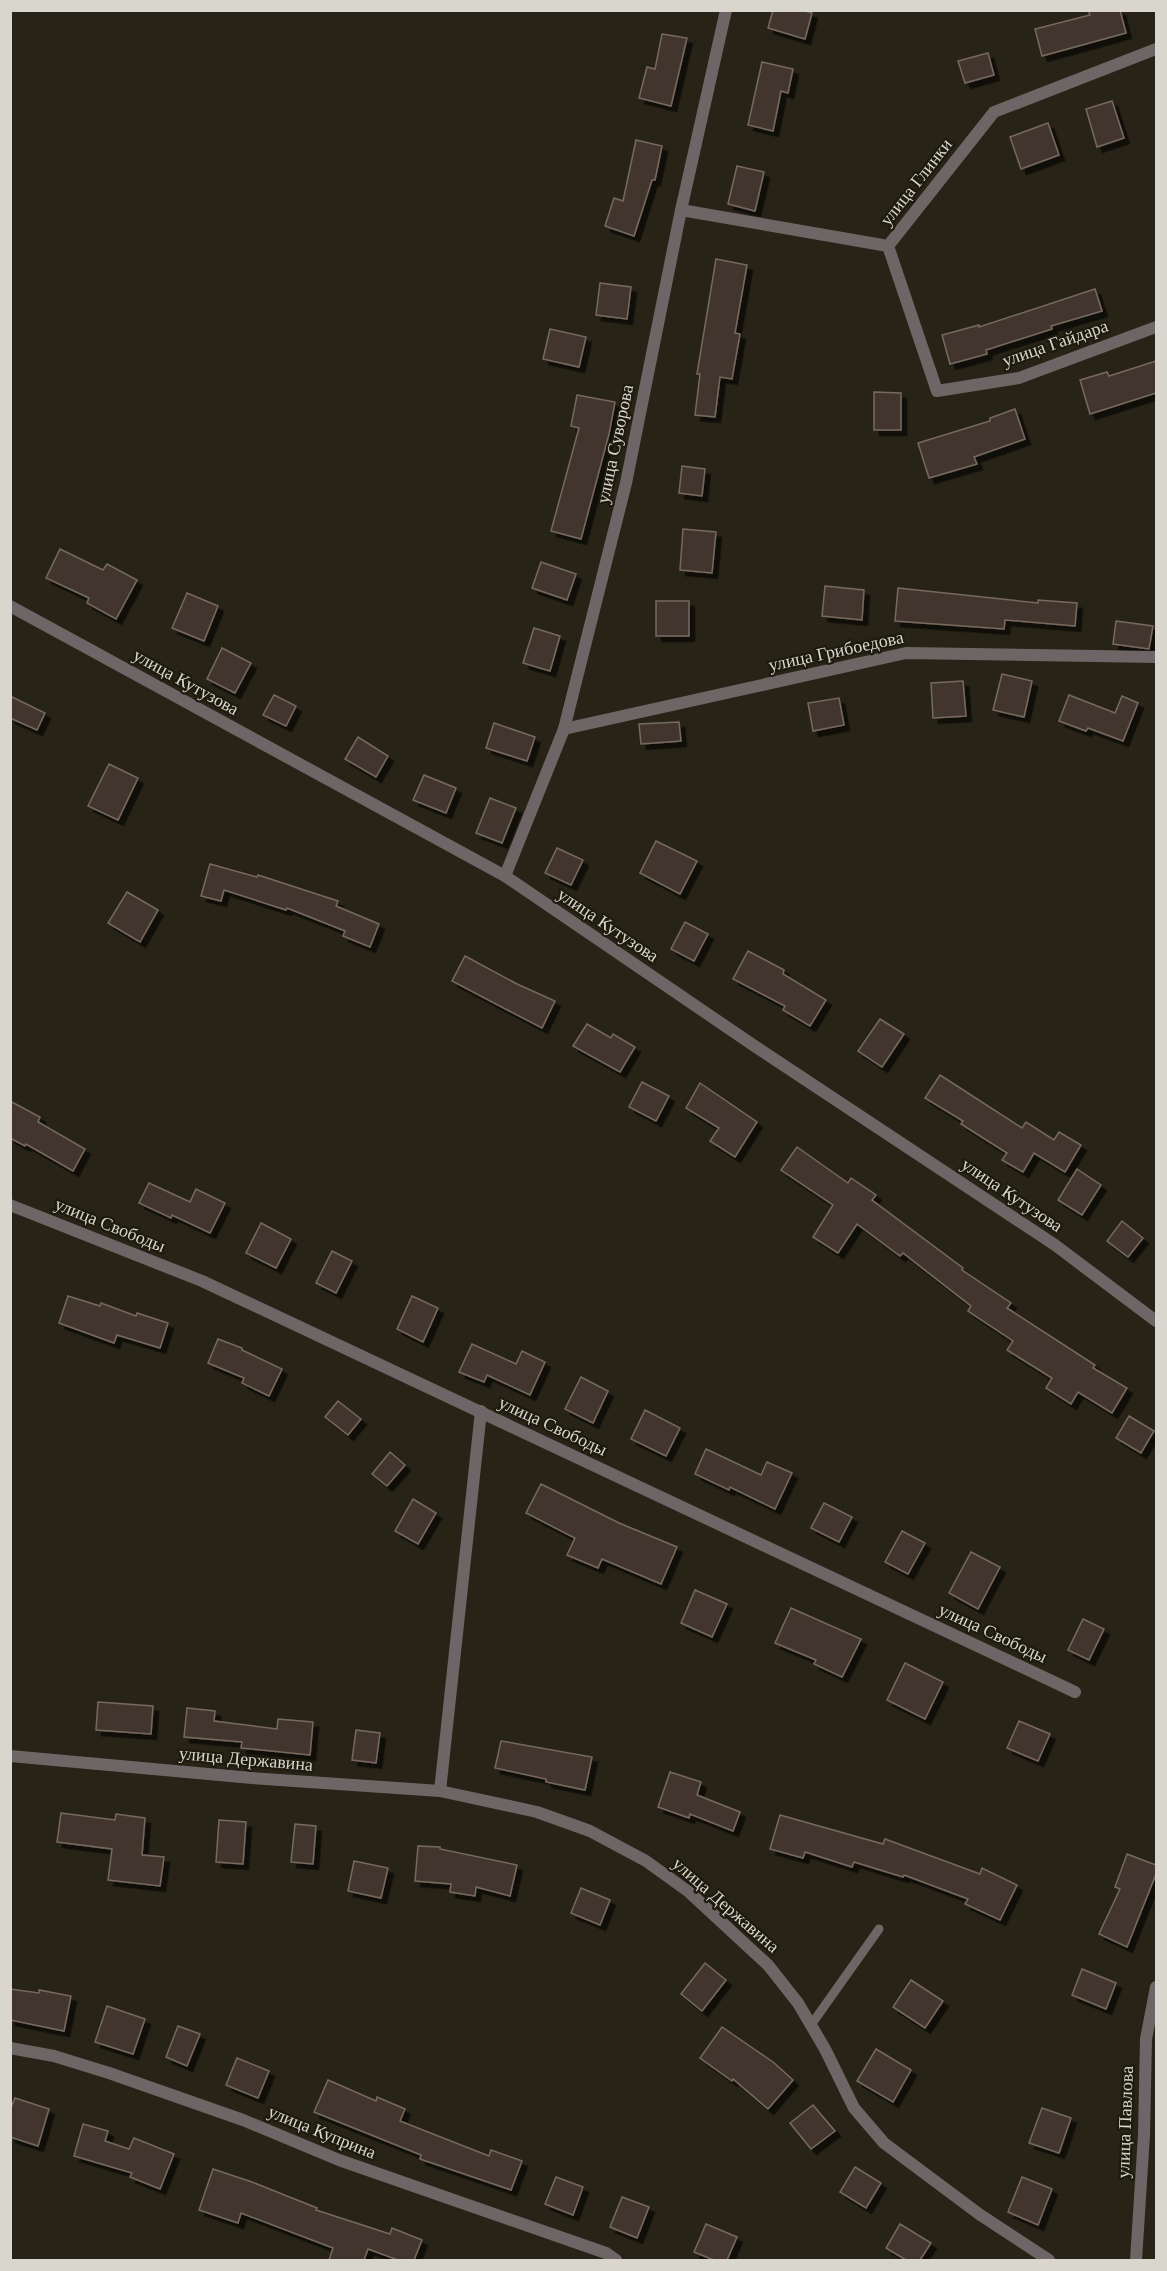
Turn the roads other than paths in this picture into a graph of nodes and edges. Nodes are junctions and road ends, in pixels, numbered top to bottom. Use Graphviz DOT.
graph roads {
  1 [pos="726,10"];
  2 [pos="1156,48"];
  3 [pos="681,210"];
  4 [pos="888,246"];
  5 [pos="1156,327"];
  6 [pos="10,606"];
  7 [pos="1156,657"];
  8 [pos="564,729"];
  9 [pos="505,876"];
  10 [pos="10,1205"];
  11 [pos="1156,1321"];
  12 [pos="481,1411"];
  13 [pos="1075,1692"];
  14 [pos="10,1756"];
  15 [pos="440,1791"];
  16 [pos="879,1929"];
  17 [pos="1156,1987"];
  18 [pos="811,2025"];
  19 [pos="10,2048"];
  20 [pos="616,2260"];
  21 [pos="1049,2260"];
  22 [pos="1136,2260"];
  1 -- 3 [label="street, улица Суворова"];
  2 -- 4 [label="street, улица Глинки"];
  3 -- 4 [label="street, улица Глинки"];
  3 -- 8 [label="street, улица Суворова"];
  4 -- 5 [label="street, улица Гайдара"];
  6 -- 9 [label="street, улица Кутузова"];
  7 -- 8 [label="street, улица Грибоедова"];
  8 -- 9 [label="street, улица Суворова"];
  9 -- 11 [label="street, улица Кутузова"];
  10 -- 12 [label="street, улица Свободы"];
  12 -- 13 [label="street, улица Свободы"];
  12 -- 15 [label="street"];
  14 -- 15 [label="street, улица Державина"];
  15 -- 18 [label="street, улица Державина"];
  16 -- 18 [label="lane"];
  17 -- 22 [label="street, улица Павлова"];
  18 -- 21 [label="street, улица Державина"];
  19 -- 20 [label="street, улица Куприна"];
}
